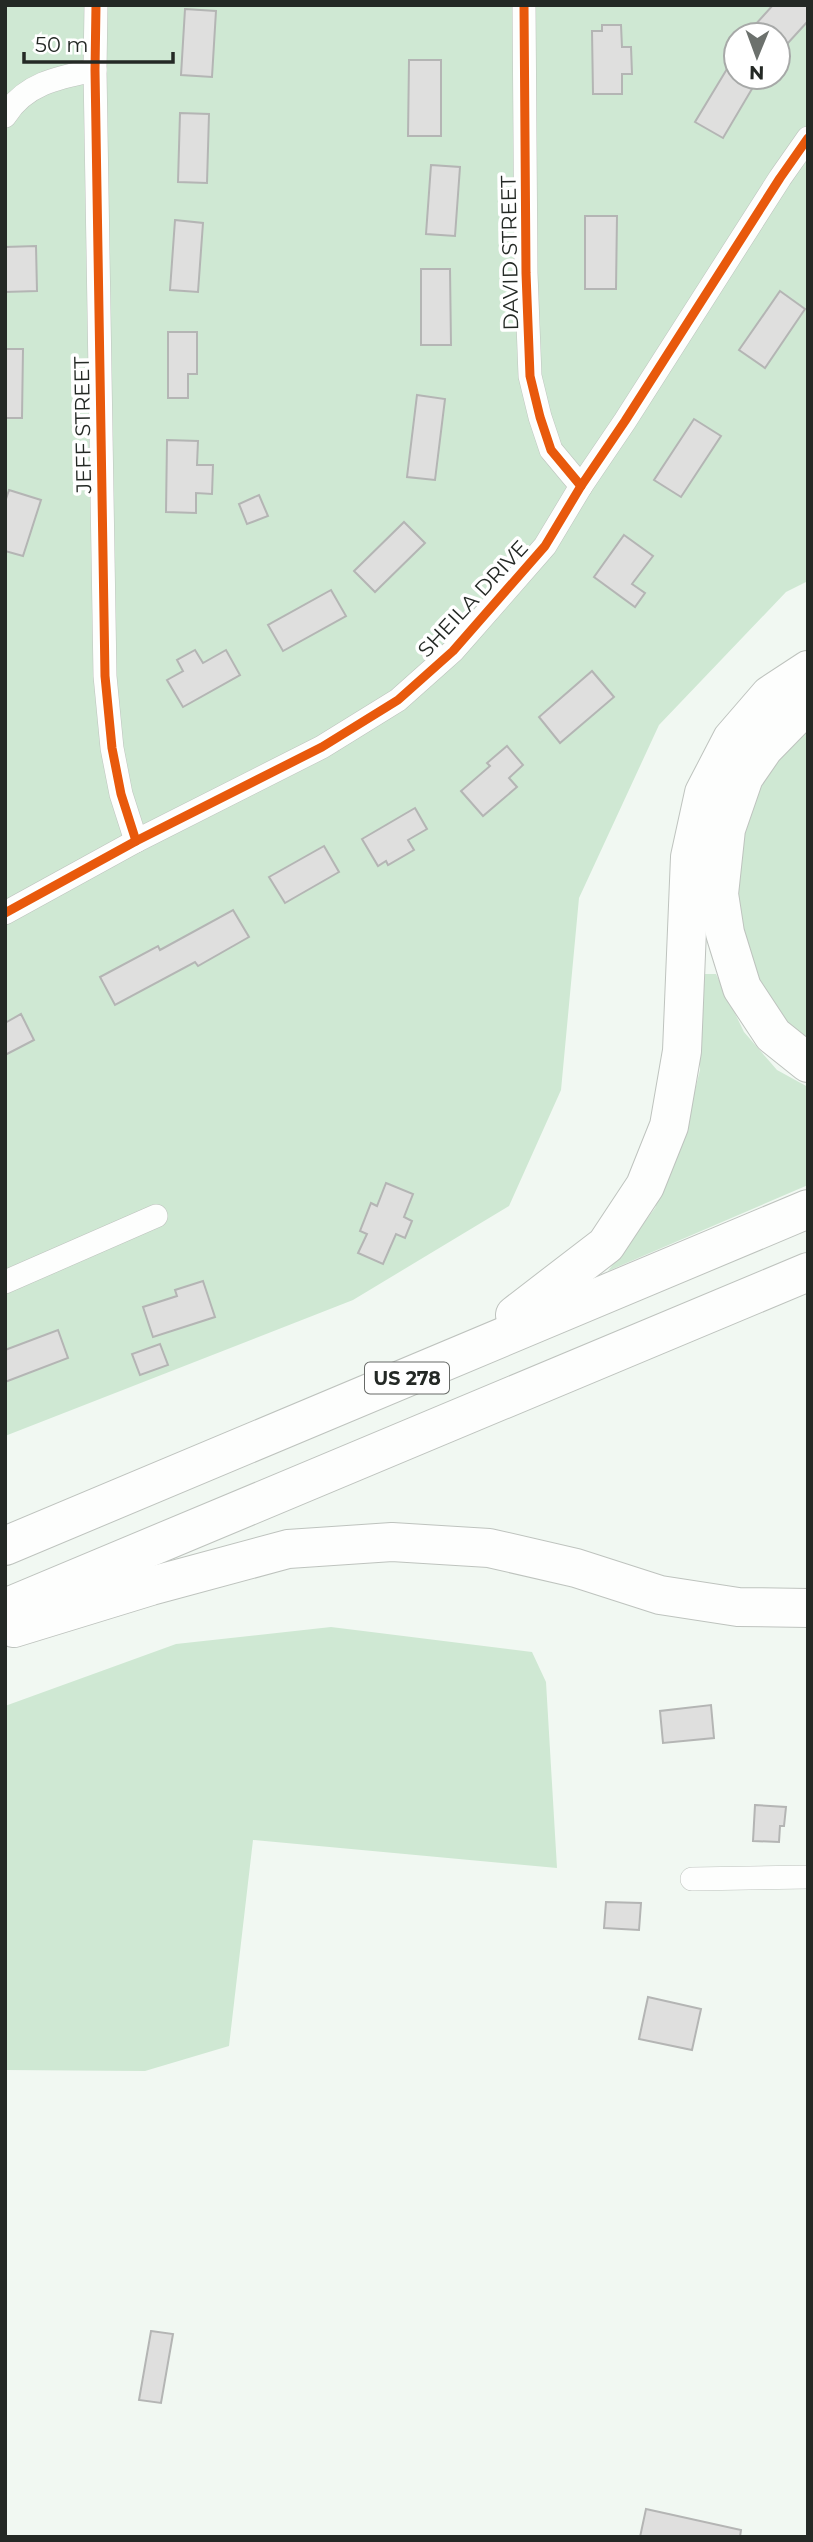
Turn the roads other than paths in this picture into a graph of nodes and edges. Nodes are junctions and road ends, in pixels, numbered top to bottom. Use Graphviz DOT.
graph roads {
  1 [pos="96,5"];
  2 [pos="524,5"];
  3 [pos="95,70"];
  4 [pos="5,116"];
  5 [pos="808,138"];
  6 [pos="581,486"];
  7 [pos="808,670"];
  8 [pos="808,703"];
  9 [pos="136,841"];
  10 [pos="5,913"];
  11 [pos="808,1063"];
  12 [pos="808,1209"];
  13 [pos="156,1216"];
  14 [pos="808,1272"];
  15 [pos="5,1282"];
  16 [pos="462,1354"];
  17 [pos="5,1546"];
  18 [pos="5,1608"];
  19 [pos="808,1608"];
  20 [pos="5,1630"];
  21 [pos="808,1877"];
  22 [pos="692,1879"];
  1 -- 3 [label="street, JEFF STREET"];
  2 -- 6 [label="street, DAVID STREET"];
  3 -- 4 [label="street"];
  3 -- 9 [label="street, JEFF STREET"];
  5 -- 6 [label="street, SHEILA DRIVE"];
  6 -- 9 [label="street, SHEILA DRIVE"];
  7 -- 16 [label="highway"];
  8 -- 11 [label="highway"];
  9 -- 10 [label="street, SHEILA DRIVE"];
  12 -- 16 [label="highway, US 278"];
  13 -- 15 [label="street"];
  14 -- 18 [label="highway, US 278"];
  16 -- 17 [label="highway, US 278"];
  19 -- 20 [label="highway"];
  21 -- 22 [label="street"];
}
